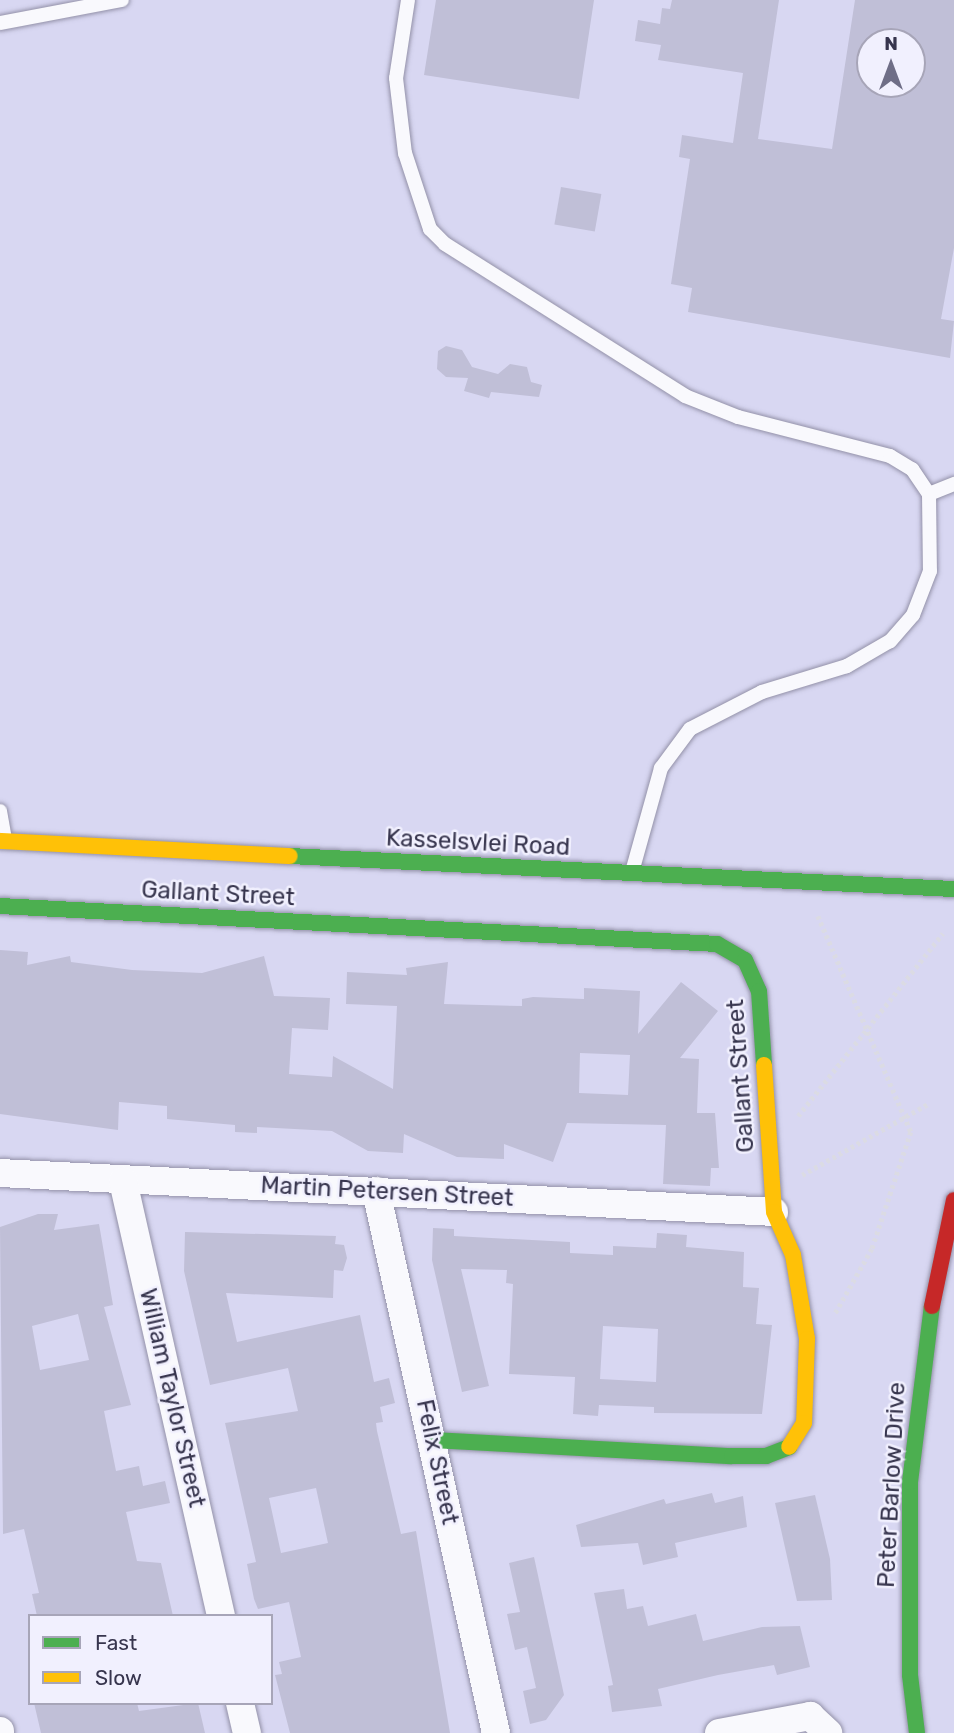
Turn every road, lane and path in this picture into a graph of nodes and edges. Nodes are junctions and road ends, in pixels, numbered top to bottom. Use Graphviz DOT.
graph roads {
  1 [pos="122,0"];
  2 [pos="408,0"];
  3 [pos="0,23"];
  4 [pos="954,484"];
  5 [pos="929,494"];
  6 [pos="0,811"];
  7 [pos="2,842"];
  8 [pos="631,873"];
  9 [pos="954,889"];
  10 [pos="0,906"];
  11 [pos="818,916"];
  12 [pos="943,933"];
  13 [pos="868,1028"];
  14 [pos="928,1104"];
  15 [pos="908,1119"];
  16 [pos="791,1125"];
  17 [pos="0,1173"];
  18 [pos="799,1177"];
  19 [pos="123,1181"];
  20 [pos="376,1191"];
  21 [pos="954,1200"];
  22 [pos="774,1212"];
  23 [pos="830,1321"];
  24 [pos="433,1440"];
  25 [pos="220,1614"];
  26 [pos="240,1705"];
  27 [pos="247,1733"];
  28 [pos="496,1733"];
  29 [pos="719,1733"];
  30 [pos="828,1733"];
  31 [pos="916,1733"];
  1 -- 3 [label="lane"];
  2 -- 5 [label="lane"];
  4 -- 5 [label="lane"];
  5 -- 8 [label="lane"];
  6 -- 7 [label="lane"];
  7 -- 8 [label="street, Kasselsvlei Road"];
  8 -- 9 [label="street, Kasselsvlei Road"];
  10 -- 22 [label="street, Gallant Street"];
  11 -- 13 [label="path"];
  12 -- 13 [label="path"];
  13 -- 15 [label="path"];
  13 -- 16 [label="path"];
  14 -- 15 [label="path"];
  15 -- 18 [label="path"];
  15 -- 23 [label="path"];
  17 -- 19 [label="street, Martin Petersen Street"];
  19 -- 20 [label="street, Martin Petersen Street"];
  19 -- 25 [label="street, William Taylor Street"];
  20 -- 22 [label="street, Martin Petersen Street"];
  20 -- 24 [label="street, Felix Street"];
  21 -- 31 [label="street, Peter Barlow Drive"];
  22 -- 24 [label="street, Gallant Street"];
  24 -- 28 [label="street, Felix Street"];
  26 -- 27 [label="street"];
  29 -- 30 [label="street"];
}
